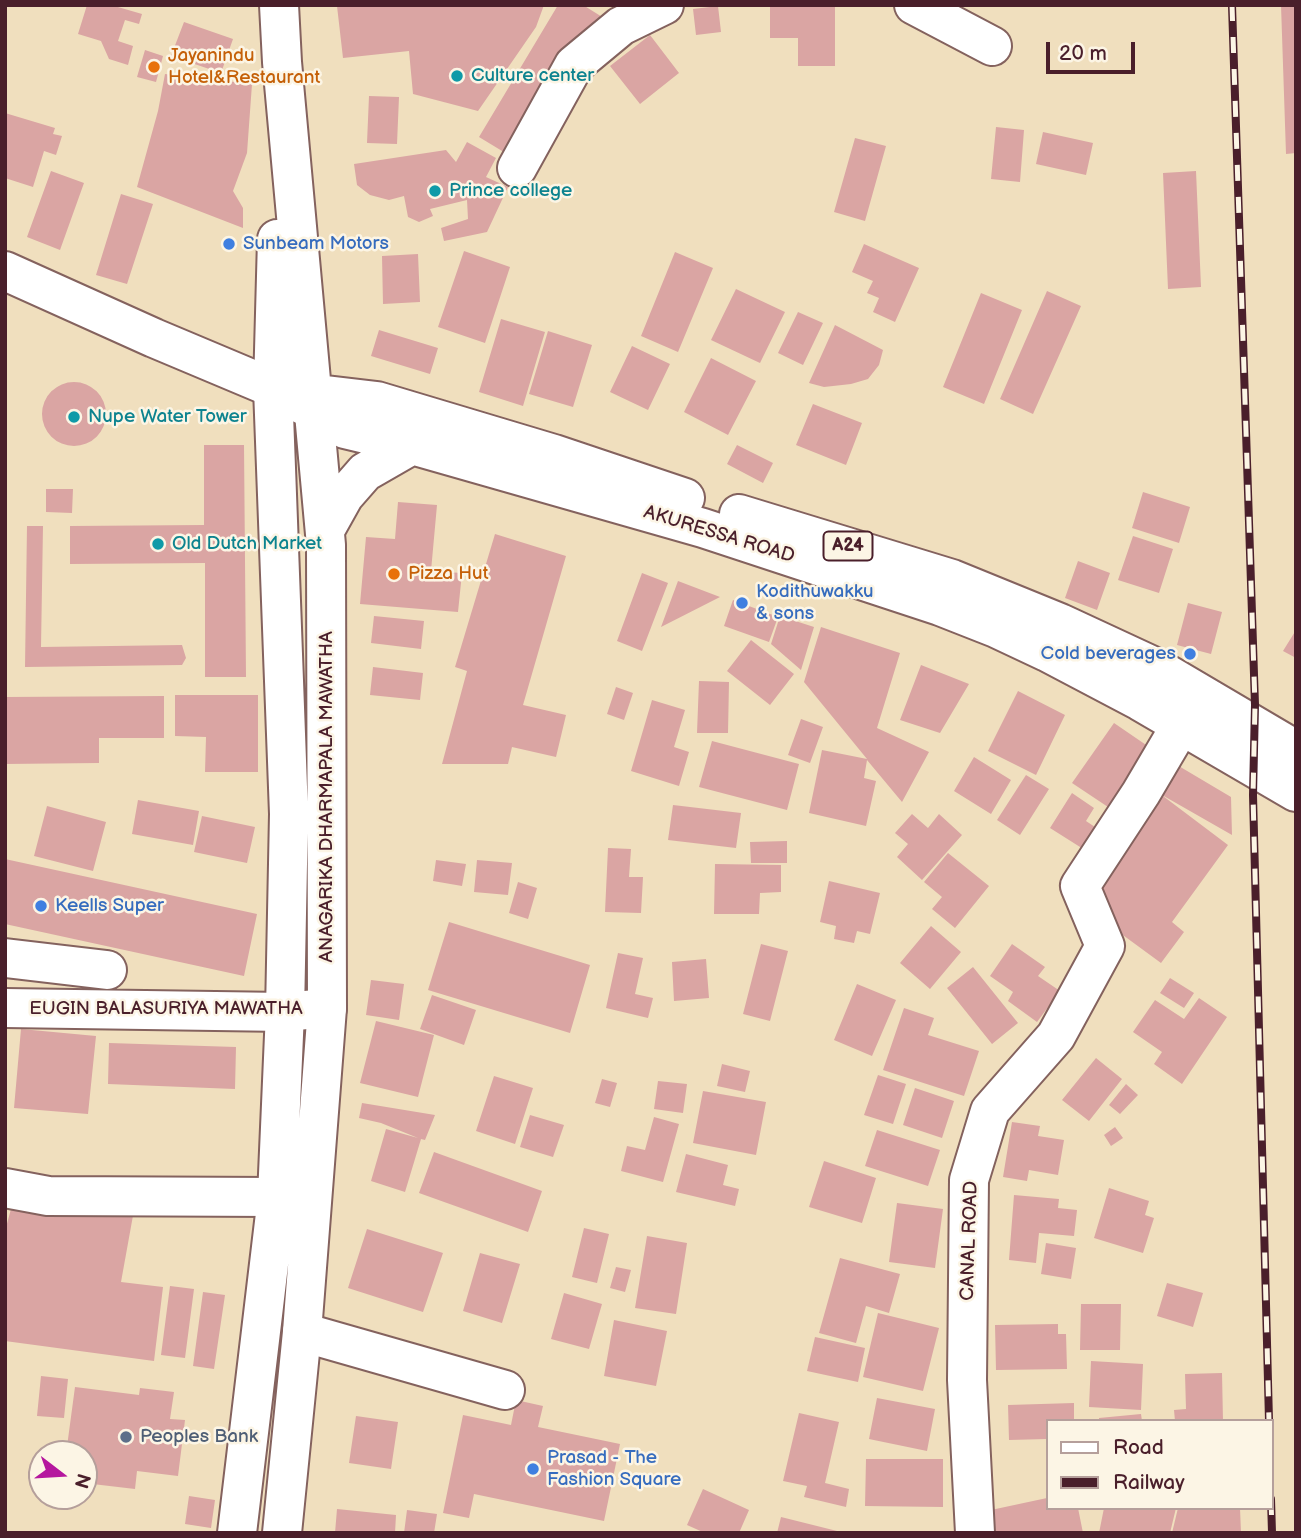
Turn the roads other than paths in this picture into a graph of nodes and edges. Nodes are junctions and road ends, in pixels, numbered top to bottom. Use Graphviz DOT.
graph roads {
  1 [pos="279,5"];
  2 [pos="664,5"];
  3 [pos="914,5"];
  4 [pos="992,46"];
  5 [pos="282,62"];
  6 [pos="517,168"];
  7 [pos="5,271"];
  8 [pos="273,388"];
  9 [pos="314,403"];
  10 [pos="412,446"];
  11 [pos="325,530"];
  12 [pos="1200,693"];
  13 [pos="1182,726"];
  14 [pos="1296,750"];
  15 [pos="1296,792"];
  16 [pos="5,958"];
  17 [pos="107,970"];
  18 [pos="327,1007"];
  19 [pos="5,1008"];
  20 [pos="285,1012"];
  21 [pos="5,1188"];
  22 [pos="277,1197"];
  23 [pos="302,1332"];
  24 [pos="505,1390"];
  25 [pos="237,1533"];
  26 [pos="282,1533"];
  27 [pos="975,1533"];
  1 -- 5 [label="main road, ANAGARIKA DHARMAPALA MAWATHA"];
  2 -- 6 [label="main road"];
  3 -- 4 [label="main road"];
  5 -- 8 [label="main road, ANAGARIKA DHARMAPALA MAWATHA"];
  5 -- 9 [label="main road, ANAGARIKA DHARMAPALA MAWATHA"];
  7 -- 8 [label="main road"];
  8 -- 9 [label="main road"];
  8 -- 20 [label="main road, ANAGARIKA DHARMAPALA MAWATHA"];
  9 -- 10 [label="main road, AKURESSA ROAD / A24"];
  9 -- 11 [label="main road, ANAGARIKA DHARMAPALA MAWATHA"];
  9 -- 12 [label="main road, AKURESSA ROAD / A24"];
  10 -- 11 [label="main road"];
  10 -- 13 [label="main road, AKURESSA ROAD / A24"];
  11 -- 18 [label="main road, ANAGARIKA DHARMAPALA MAWATHA"];
  12 -- 13 [label="main road, CANAL ROAD"];
  12 -- 14 [label="main road, AKURESSA ROAD / A24"];
  13 -- 15 [label="main road, AKURESSA ROAD / A24"];
  13 -- 27 [label="main road, CANAL ROAD"];
  16 -- 17 [label="main road"];
  18 -- 20 [label="main road, EUGIN BALASURIYA MAWATHA"];
  18 -- 23 [label="main road, ANAGARIKA DHARMAPALA MAWATHA"];
  19 -- 20 [label="main road, EUGIN BALASURIYA MAWATHA"];
  20 -- 22 [label="main road, ANAGARIKA DHARMAPALA MAWATHA"];
  21 -- 22 [label="main road"];
  22 -- 25 [label="main road, ANAGARIKA DHARMAPALA MAWATHA"];
  23 -- 24 [label="main road"];
  23 -- 26 [label="main road, ANAGARIKA DHARMAPALA MAWATHA"];
}
